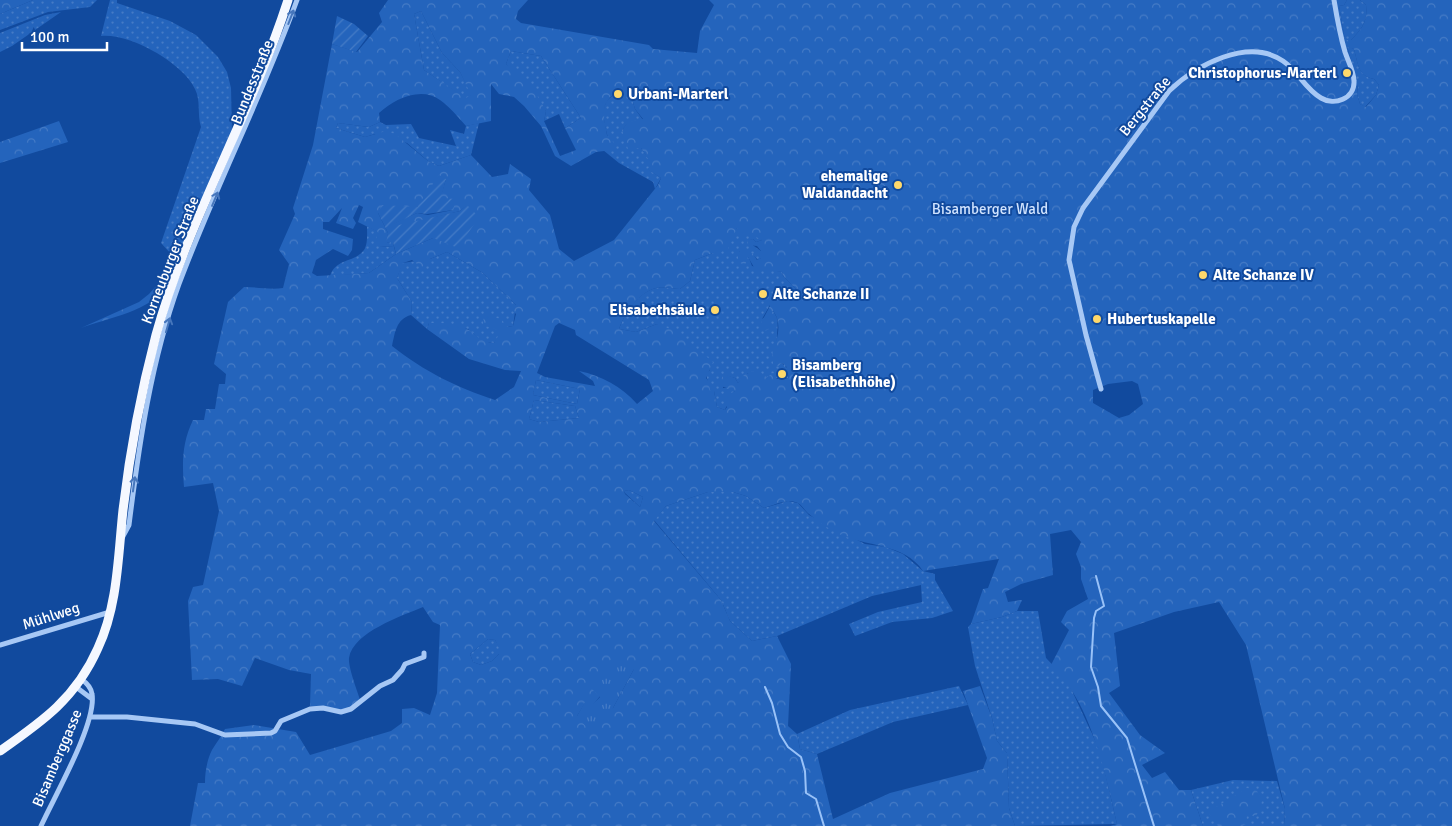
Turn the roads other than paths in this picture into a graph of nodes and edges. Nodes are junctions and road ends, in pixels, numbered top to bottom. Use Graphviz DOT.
graph roads {
  1 [pos="288,0"];
  2 [pos="297,0"];
  3 [pos="1334,0"];
  4 [pos="223,171"];
  5 [pos="1101,389"];
  6 [pos="110,612"];
  7 [pos="0,645"];
  8 [pos="424,653"];
  9 [pos="79,683"];
  10 [pos="92,700"];
  11 [pos="90,717"];
  12 [pos="0,751"];
  13 [pos="41,826"];
  1 -- 4 [label="main road, Korneuburger Straße"];
  4 -- 2 [label="street, Bundesstraße, one-way"];
  3 -- 5 [label="street, Bergstraße"];
  4 -- 6 [label="main road, Korneuburger Straße"];
  6 -- 7 [label="street, Mühlweg"];
  6 -- 9 [label="main road, Korneuburger Straße"];
  8 -- 11 [label="street"];
  9 -- 10 [label="street, Bisamberggasse"];
  9 -- 10 [label="street, Bisamberggasse"];
  9 -- 12 [label="main road, Korneuburger Straße"];
  10 -- 11 [label="street, Bisamberggasse"];
  11 -- 13 [label="street, Bisamberggasse"];
}
